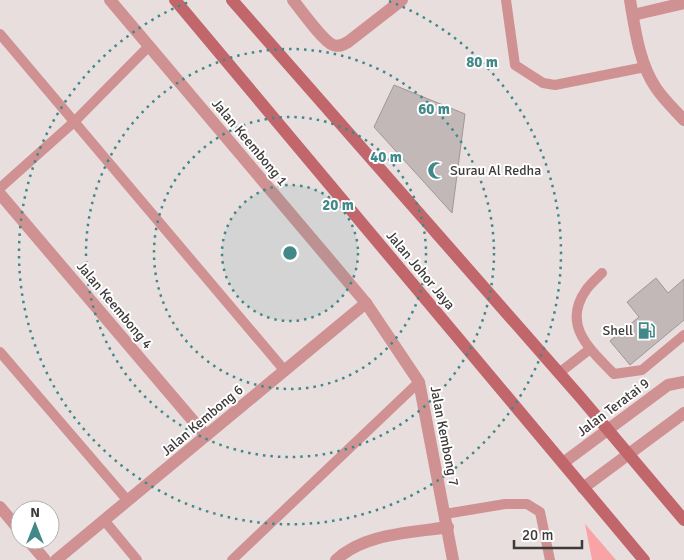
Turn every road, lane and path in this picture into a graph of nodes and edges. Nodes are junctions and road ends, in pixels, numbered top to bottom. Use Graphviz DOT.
graph roads {
  1 [pos="110,0"];
  2 [pos="175,0"];
  3 [pos="232,0"];
  4 [pos="293,0"];
  5 [pos="402,0"];
  6 [pos="506,0"];
  7 [pos="630,0"];
  8 [pos="684,3"];
  9 [pos="633,15"];
  10 [pos="0,34"];
  11 [pos="149,46"];
  12 [pos="645,67"];
  13 [pos="684,120"];
  14 [pos="74,122"];
  15 [pos="0,188"];
  16 [pos="0,194"];
  17 [pos="602,273"];
  18 [pos="366,303"];
  19 [pos="684,336"];
  20 [pos="590,349"];
  21 [pos="0,352"];
  22 [pos="285,370"];
  23 [pos="559,373"];
  24 [pos="419,382"];
  25 [pos="684,382"];
  26 [pos="684,413"];
  27 [pos="608,430"];
  28 [pos="206,436"];
  29 [pos="628,455"];
  30 [pos="563,463"];
  31 [pos="584,488"];
  32 [pos="128,501"];
  33 [pos="0,507"];
  34 [pos="10,519"];
  35 [pos="104,520"];
  36 [pos="446,520"];
  37 [pos="684,520"];
  38 [pos="36,550"];
  39 [pos="45,560"];
  40 [pos="56,560"];
  41 [pos="137,560"];
  42 [pos="232,560"];
  43 [pos="336,560"];
  44 [pos="454,560"];
  45 [pos="550,560"];
  46 [pos="644,560"];
  1 -- 11 [label="street, Jalan Keembong 1"];
  2 -- 30 [label="main road, Jalan Johor Jaya"];
  3 -- 23 [label="main road"];
  4 -- 5 [label="street"];
  6 -- 12 [label="lane"];
  7 -- 9 [label="street"];
  8 -- 9 [label="street"];
  9 -- 12 [label="street"];
  10 -- 14 [label="lane"];
  11 -- 14 [label="lane"];
  11 -- 18 [label="street, Jalan Keembong 1"];
  12 -- 13 [label="street"];
  14 -- 15 [label="lane"];
  14 -- 22 [label="lane"];
  16 -- 28 [label="street, Jalan Keembong 4"];
  17 -- 20 [label="lane"];
  18 -- 22 [label="street, Jalan Kembong 6"];
  18 -- 24 [label="street, Jalan Kembong 7"];
  19 -- 20 [label="lane"];
  20 -- 23 [label="lane"];
  21 -- 32 [label="lane"];
  22 -- 28 [label="street, Jalan Kembong 6"];
  23 -- 27 [label="main road"];
  24 -- 36 [label="street, Jalan Kembong 7"];
  24 -- 42 [label="lane"];
  25 -- 27 [label="street, Jalan Teratai 9"];
  26 -- 29 [label="street"];
  27 -- 29 [label="main road"];
  27 -- 30 [label="street, Jalan Teratai 9"];
  28 -- 32 [label="street, Jalan Kembong 6"];
  29 -- 31 [label="street"];
  29 -- 37 [label="main road"];
  30 -- 31 [label="main road, Jalan Johor Jaya"];
  31 -- 46 [label="main road, Jalan Johor Jaya"];
  32 -- 35 [label="street, Jalan Kembong 6"];
  33 -- 34 [label="street"];
  35 -- 40 [label="street, Jalan Kembong 6"];
  35 -- 41 [label="lane"];
  36 -- 43 [label="street"];
  36 -- 44 [label="street, Jalan Kembong 7"];
  36 -- 45 [label="lane"];
  38 -- 39 [label="street"];
}
